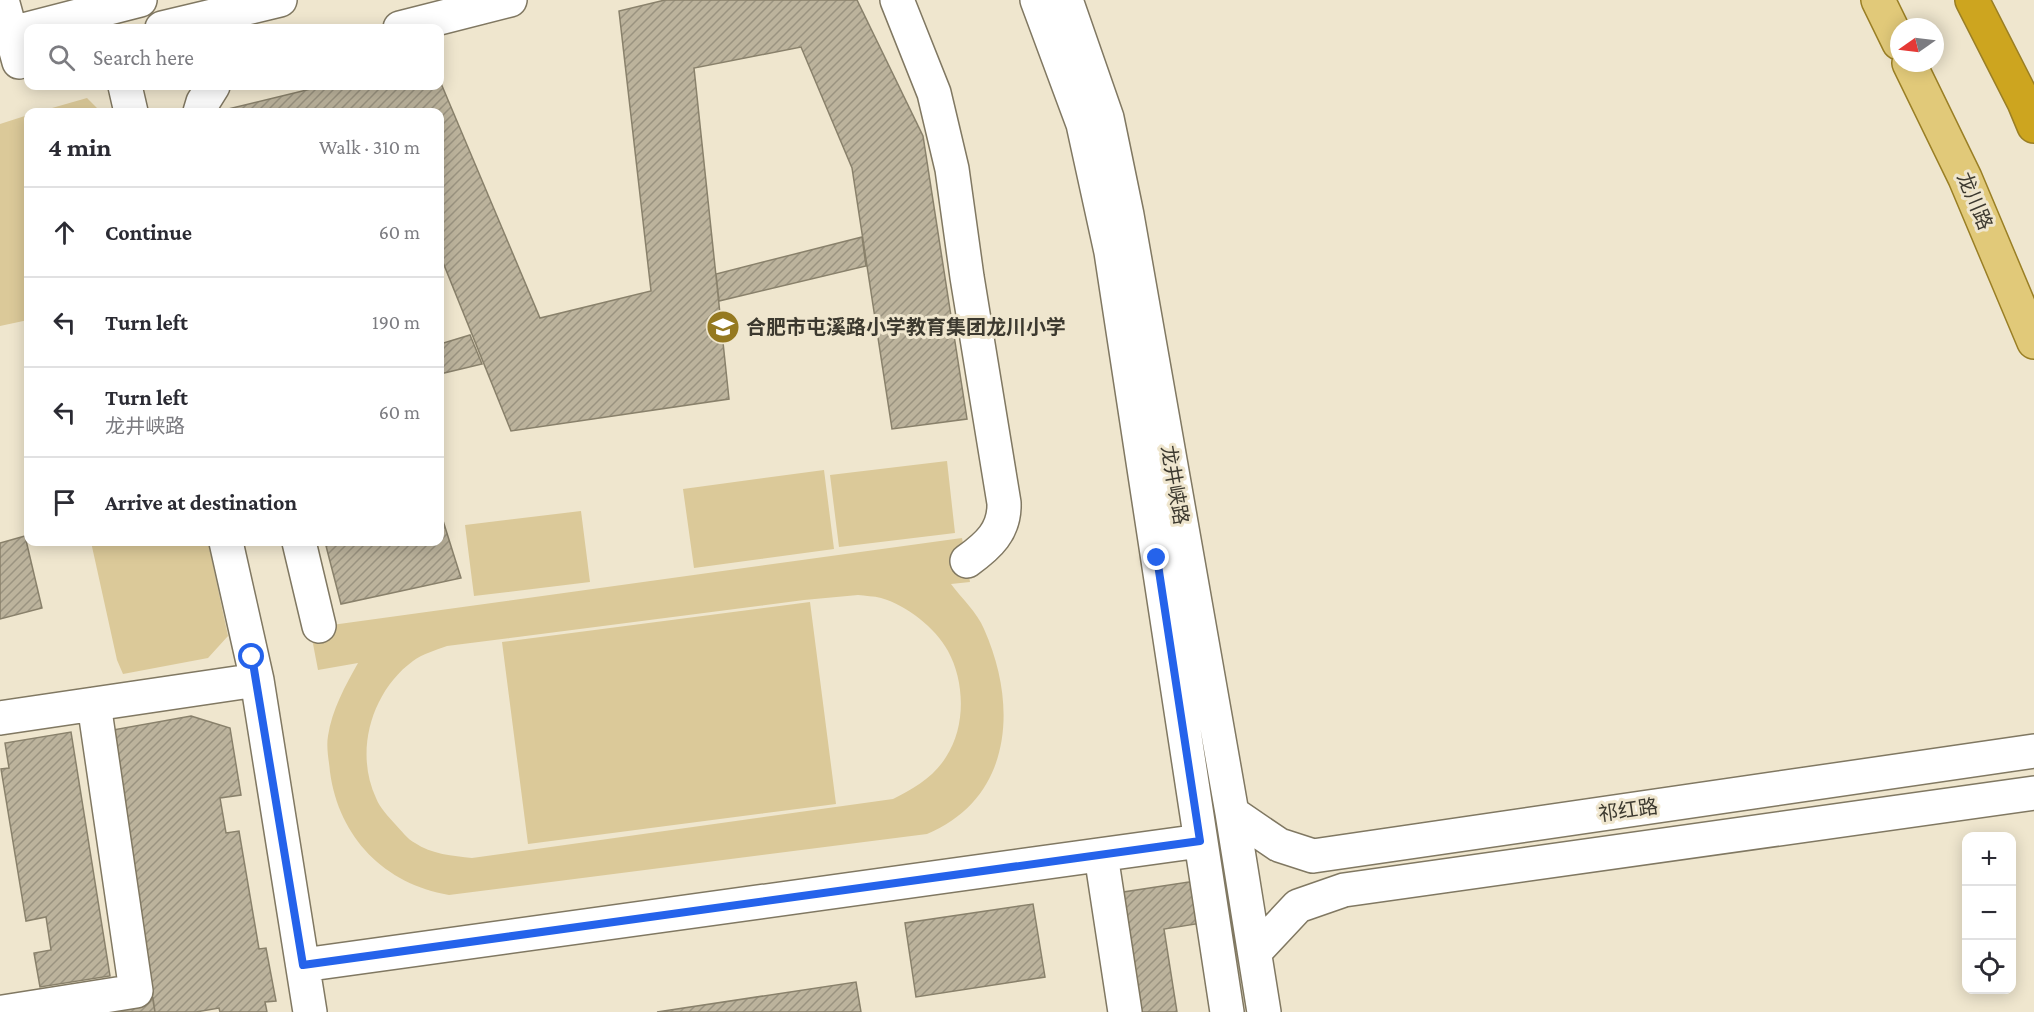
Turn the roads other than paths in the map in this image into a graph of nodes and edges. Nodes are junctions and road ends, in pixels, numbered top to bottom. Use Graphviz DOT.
graph roads {
  1 [pos="2,0"];
  2 [pos="140,0"];
  3 [pos="280,0"];
  4 [pos="510,0"];
  5 [pos="897,0"];
  6 [pos="1037,0"];
  7 [pos="1066,0"];
  8 [pos="1878,0"];
  9 [pos="1972,0"];
  10 [pos="60,16"];
  11 [pos="179,24"];
  12 [pos="416,24"];
  13 [pos="1890,25"];
  14 [pos="12,51"];
  15 [pos="1913,72"];
  16 [pos="126,90"];
  17 [pos="210,90"];
  18 [pos="130,108"];
  19 [pos="201,108"];
  20 [pos="2034,126"];
  21 [pos="2034,342"];
  22 [pos="227,546"];
  23 [pos="300,546"];
  24 [pos="967,561"];
  25 [pos="319,626"];
  26 [pos="257,680"];
  27 [pos="94,704"];
  28 [pos="0,718"];
  29 [pos="2034,752"];
  30 [pos="2034,793"];
  31 [pos="1232,813"];
  32 [pos="1200,841"];
  33 [pos="1101,855"];
  34 [pos="1255,952"];
  35 [pos="303,965"];
  36 [pos="3,1012"];
  37 [pos="310,1012"];
  38 [pos="1125,1012"];
  39 [pos="1227,1012"];
  40 [pos="1264,1012"];
  1 -- 14 [label="street"];
  2 -- 10 [label="street"];
  3 -- 11 [label="street"];
  4 -- 12 [label="street"];
  5 -- 24 [label="street"];
  6 -- 32 [label="street, 龙井峡路"];
  7 -- 31 [label="street, 龙井峡路"];
  8 -- 13 [label="main road"];
  9 -- 20 [label="highway"];
  15 -- 21 [label="main road, 龙川路"];
  16 -- 18 [label="street"];
  17 -- 19 [label="street"];
  22 -- 26 [label="street"];
  23 -- 25 [label="street"];
  26 -- 27 [label="street"];
  26 -- 35 [label="street"];
  27 -- 28 [label="street"];
  27 -- 36 [label="street"];
  29 -- 31 [label="street, 祁红路"];
  30 -- 34 [label="street, 祁红路"];
  31 -- 34 [label="street, 龙井峡路"];
  32 -- 33 [label="street"];
  32 -- 39 [label="street, 龙井峡路"];
  33 -- 35 [label="street"];
  33 -- 38 [label="street"];
  34 -- 40 [label="street, 龙井峡路"];
  35 -- 37 [label="street"];
}
